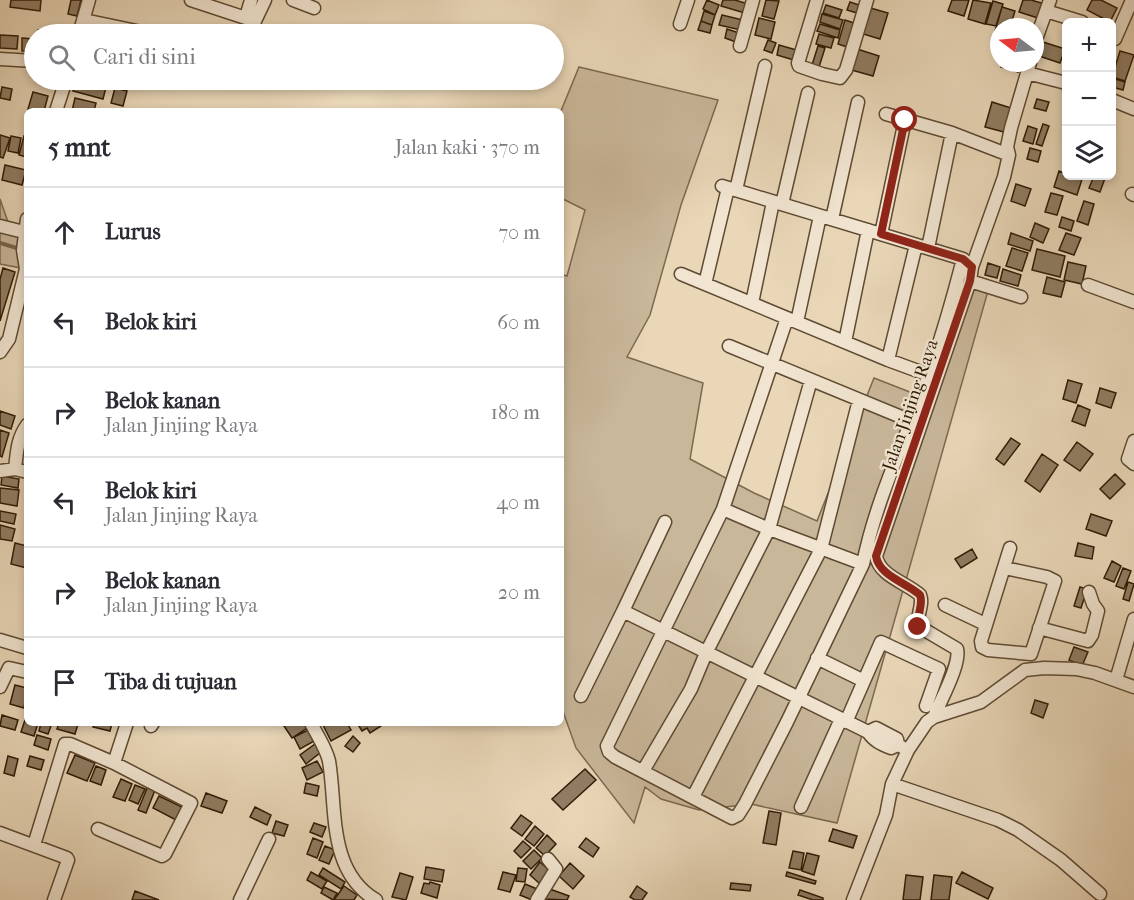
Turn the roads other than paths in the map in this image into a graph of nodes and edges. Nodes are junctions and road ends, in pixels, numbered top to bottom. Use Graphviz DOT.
graph roads {
  1 [pos="88,0"];
  2 [pos="252,0"];
  3 [pos="265,0"];
  4 [pos="293,0"];
  5 [pos="688,0"];
  6 [pos="753,0"];
  7 [pos="817,0"];
  8 [pos="867,0"];
  9 [pos="1132,0"];
  10 [pos="199,1"];
  11 [pos="1048,5"];
  12 [pos="314,8"];
  13 [pos="1074,18"];
  14 [pos="251,19"];
  15 [pos="84,20"];
  16 [pos="83,24"];
  17 [pos="103,24"];
  18 [pos="251,24"];
  19 [pos="680,24"];
  20 [pos="1116,37"];
  21 [pos="740,46"];
  22 [pos="0,59"];
  23 [pos="24,60"];
  24 [pos="765,66"];
  25 [pos="1028,72"];
  26 [pos="1039,72"];
  27 [pos="1062,81"];
  28 [pos="63,90"];
  29 [pos="808,93"];
  30 [pos="858,102"];
  31 [pos="1116,102"];
  32 [pos="57,108"];
  33 [pos="1134,109"];
  34 [pos="886,114"];
  35 [pos="905,120"];
  36 [pos="952,133"];
  37 [pos="1009,154"];
  38 [pos="729,188"];
  39 [pos="778,203"];
  40 [pos="826,217"];
  41 [pos="24,225"];
  42 [pos="0,226"];
  43 [pos="868,230"];
  44 [pos="881,234"];
  45 [pos="922,246"];
  46 [pos="968,263"];
  47 [pos="681,274"];
  48 [pos="24,277"];
  49 [pos="970,281"];
  50 [pos="705,284"];
  51 [pos="1088,285"];
  52 [pos="1021,297"];
  53 [pos="1134,302"];
  54 [pos="752,303"];
  55 [pos="792,320"];
  56 [pos="845,342"];
  57 [pos="729,346"];
  58 [pos="0,352"];
  59 [pos="888,360"];
  60 [pos="773,363"];
  61 [pos="929,375"];
  62 [pos="811,380"];
  63 [pos="859,400"];
  64 [pos="910,421"];
  65 [pos="24,429"];
  66 [pos="1134,441"];
  67 [pos="1134,464"];
  68 [pos="0,471"];
  69 [pos="21,471"];
  70 [pos="723,509"];
  71 [pos="665,522"];
  72 [pos="769,529"];
  73 [pos="1010,548"];
  74 [pos="820,549"];
  75 [pos="863,564"];
  76 [pos="1005,568"];
  77 [pos="1089,592"];
  78 [pos="945,606"];
  79 [pos="623,611"];
  80 [pos="1134,619"];
  81 [pos="986,624"];
  82 [pos="1039,628"];
  83 [pos="662,630"];
  84 [pos="0,640"];
  85 [pos="24,647"];
  86 [pos="706,652"];
  87 [pos="1020,654"];
  88 [pos="817,658"];
  89 [pos="1025,670"];
  90 [pos="24,671"];
  91 [pos="756,677"];
  92 [pos="1116,680"];
  93 [pos="864,681"];
  94 [pos="0,687"];
  95 [pos="1134,687"];
  96 [pos="581,696"];
  97 [pos="798,698"];
  98 [pos="926,706"];
  99 [pos="934,717"];
  100 [pos="844,721"];
  101 [pos="126,726"];
  102 [pos="312,726"];
  103 [pos="903,747"];
  104 [pos="114,763"];
  105 [pos="643,771"];
  106 [pos="892,784"];
  107 [pos="693,797"];
  108 [pos="801,807"];
  109 [pos="98,829"];
  110 [pos="0,833"];
  111 [pos="269,839"];
  112 [pos="34,845"];
  113 [pos="548,859"];
  114 [pos="1100,894"];
  115 [pos="54,900"];
  116 [pos="240,900"];
  117 [pos="376,900"];
  118 [pos="537,900"];
  119 [pos="853,900"];
  1 -- 15 [label="street"];
  2 -- 14 [label="street"];
  3 -- 14 [label="street"];
  4 -- 12 [label="street"];
  5 -- 19 [label="street"];
  6 -- 21 [label="street"];
  7 -- 8 [label="street"];
  9 -- 20 [label="street"];
  10 -- 14 [label="street"];
  11 -- 13 [label="street"];
  14 -- 18 [label="street"];
  15 -- 16 [label="street"];
  15 -- 17 [label="street"];
  22 -- 23 [label="street"];
  24 -- 38 [label="street"];
  25 -- 37 [label="street, Jalan Jinjing Raya"];
  26 -- 27 [label="street"];
  28 -- 32 [label="street"];
  29 -- 39 [label="street"];
  30 -- 40 [label="street"];
  31 -- 33 [label="street"];
  34 -- 35 [label="street"];
  35 -- 36 [label="street"];
  35 -- 44 [label="street"];
  36 -- 37 [label="street"];
  36 -- 45 [label="street"];
  37 -- 46 [label="street, Jalan Jinjing Raya"];
  38 -- 39 [label="street"];
  38 -- 50 [label="street"];
  39 -- 40 [label="street"];
  39 -- 54 [label="street"];
  40 -- 43 [label="street"];
  40 -- 55 [label="street"];
  41 -- 42 [label="street"];
  43 -- 44 [label="street"];
  43 -- 56 [label="street"];
  44 -- 45 [label="street"];
  45 -- 46 [label="street"];
  45 -- 59 [label="street"];
  46 -- 49 [label="street, Jalan Jinjing Raya"];
  46 -- 61 [label="street"];
  47 -- 50 [label="street"];
  48 -- 58 [label="street"];
  49 -- 52 [label="street"];
  49 -- 99 [label="street, Jalan Jinjing Raya"];
  50 -- 54 [label="street"];
  51 -- 53 [label="street"];
  54 -- 55 [label="street"];
  55 -- 56 [label="street"];
  55 -- 60 [label="street"];
  56 -- 59 [label="street"];
  57 -- 60 [label="street"];
  59 -- 61 [label="street"];
  60 -- 62 [label="street"];
  60 -- 70 [label="street"];
  61 -- 64 [label="street"];
  62 -- 63 [label="street"];
  62 -- 72 [label="street"];
  63 -- 64 [label="street"];
  63 -- 74 [label="street"];
  64 -- 75 [label="street"];
  65 -- 69 [label="street"];
  66 -- 67 [label="street"];
  68 -- 69 [label="street"];
  70 -- 72 [label="street"];
  70 -- 83 [label="street"];
  71 -- 79 [label="street"];
  72 -- 74 [label="street"];
  72 -- 86 [label="street"];
  73 -- 76 [label="street"];
  74 -- 75 [label="street"];
  74 -- 91 [label="street"];
  75 -- 88 [label="street"];
  76 -- 81 [label="street"];
  76 -- 82 [label="street"];
  77 -- 82 [label="street"];
  78 -- 81 [label="street"];
  79 -- 83 [label="street"];
  79 -- 96 [label="street"];
  80 -- 92 [label="street"];
  81 -- 87 [label="street"];
  82 -- 87 [label="street"];
  83 -- 86 [label="street"];
  83 -- 105 [label="street"];
  84 -- 85 [label="street"];
  86 -- 91 [label="street"];
  86 -- 105 [label="street"];
  87 -- 89 [label="street"];
  88 -- 93 [label="street"];
  88 -- 97 [label="street"];
  89 -- 92 [label="street"];
  89 -- 99 [label="street"];
  90 -- 94 [label="street"];
  91 -- 97 [label="street"];
  91 -- 107 [label="street"];
  92 -- 95 [label="street"];
  93 -- 98 [label="street"];
  93 -- 100 [label="street"];
  97 -- 100 [label="street"];
  97 -- 107 [label="street"];
  99 -- 103 [label="street"];
  100 -- 103 [label="street"];
  100 -- 108 [label="street"];
  101 -- 104 [label="street"];
  102 -- 117 [label="street"];
  103 -- 106 [label="street"];
  104 -- 109 [label="street"];
  104 -- 112 [label="street"];
  105 -- 107 [label="street"];
  106 -- 114 [label="street"];
  106 -- 119 [label="street"];
  110 -- 112 [label="street"];
  111 -- 116 [label="street"];
  112 -- 115 [label="street"];
  113 -- 118 [label="street"];
}
